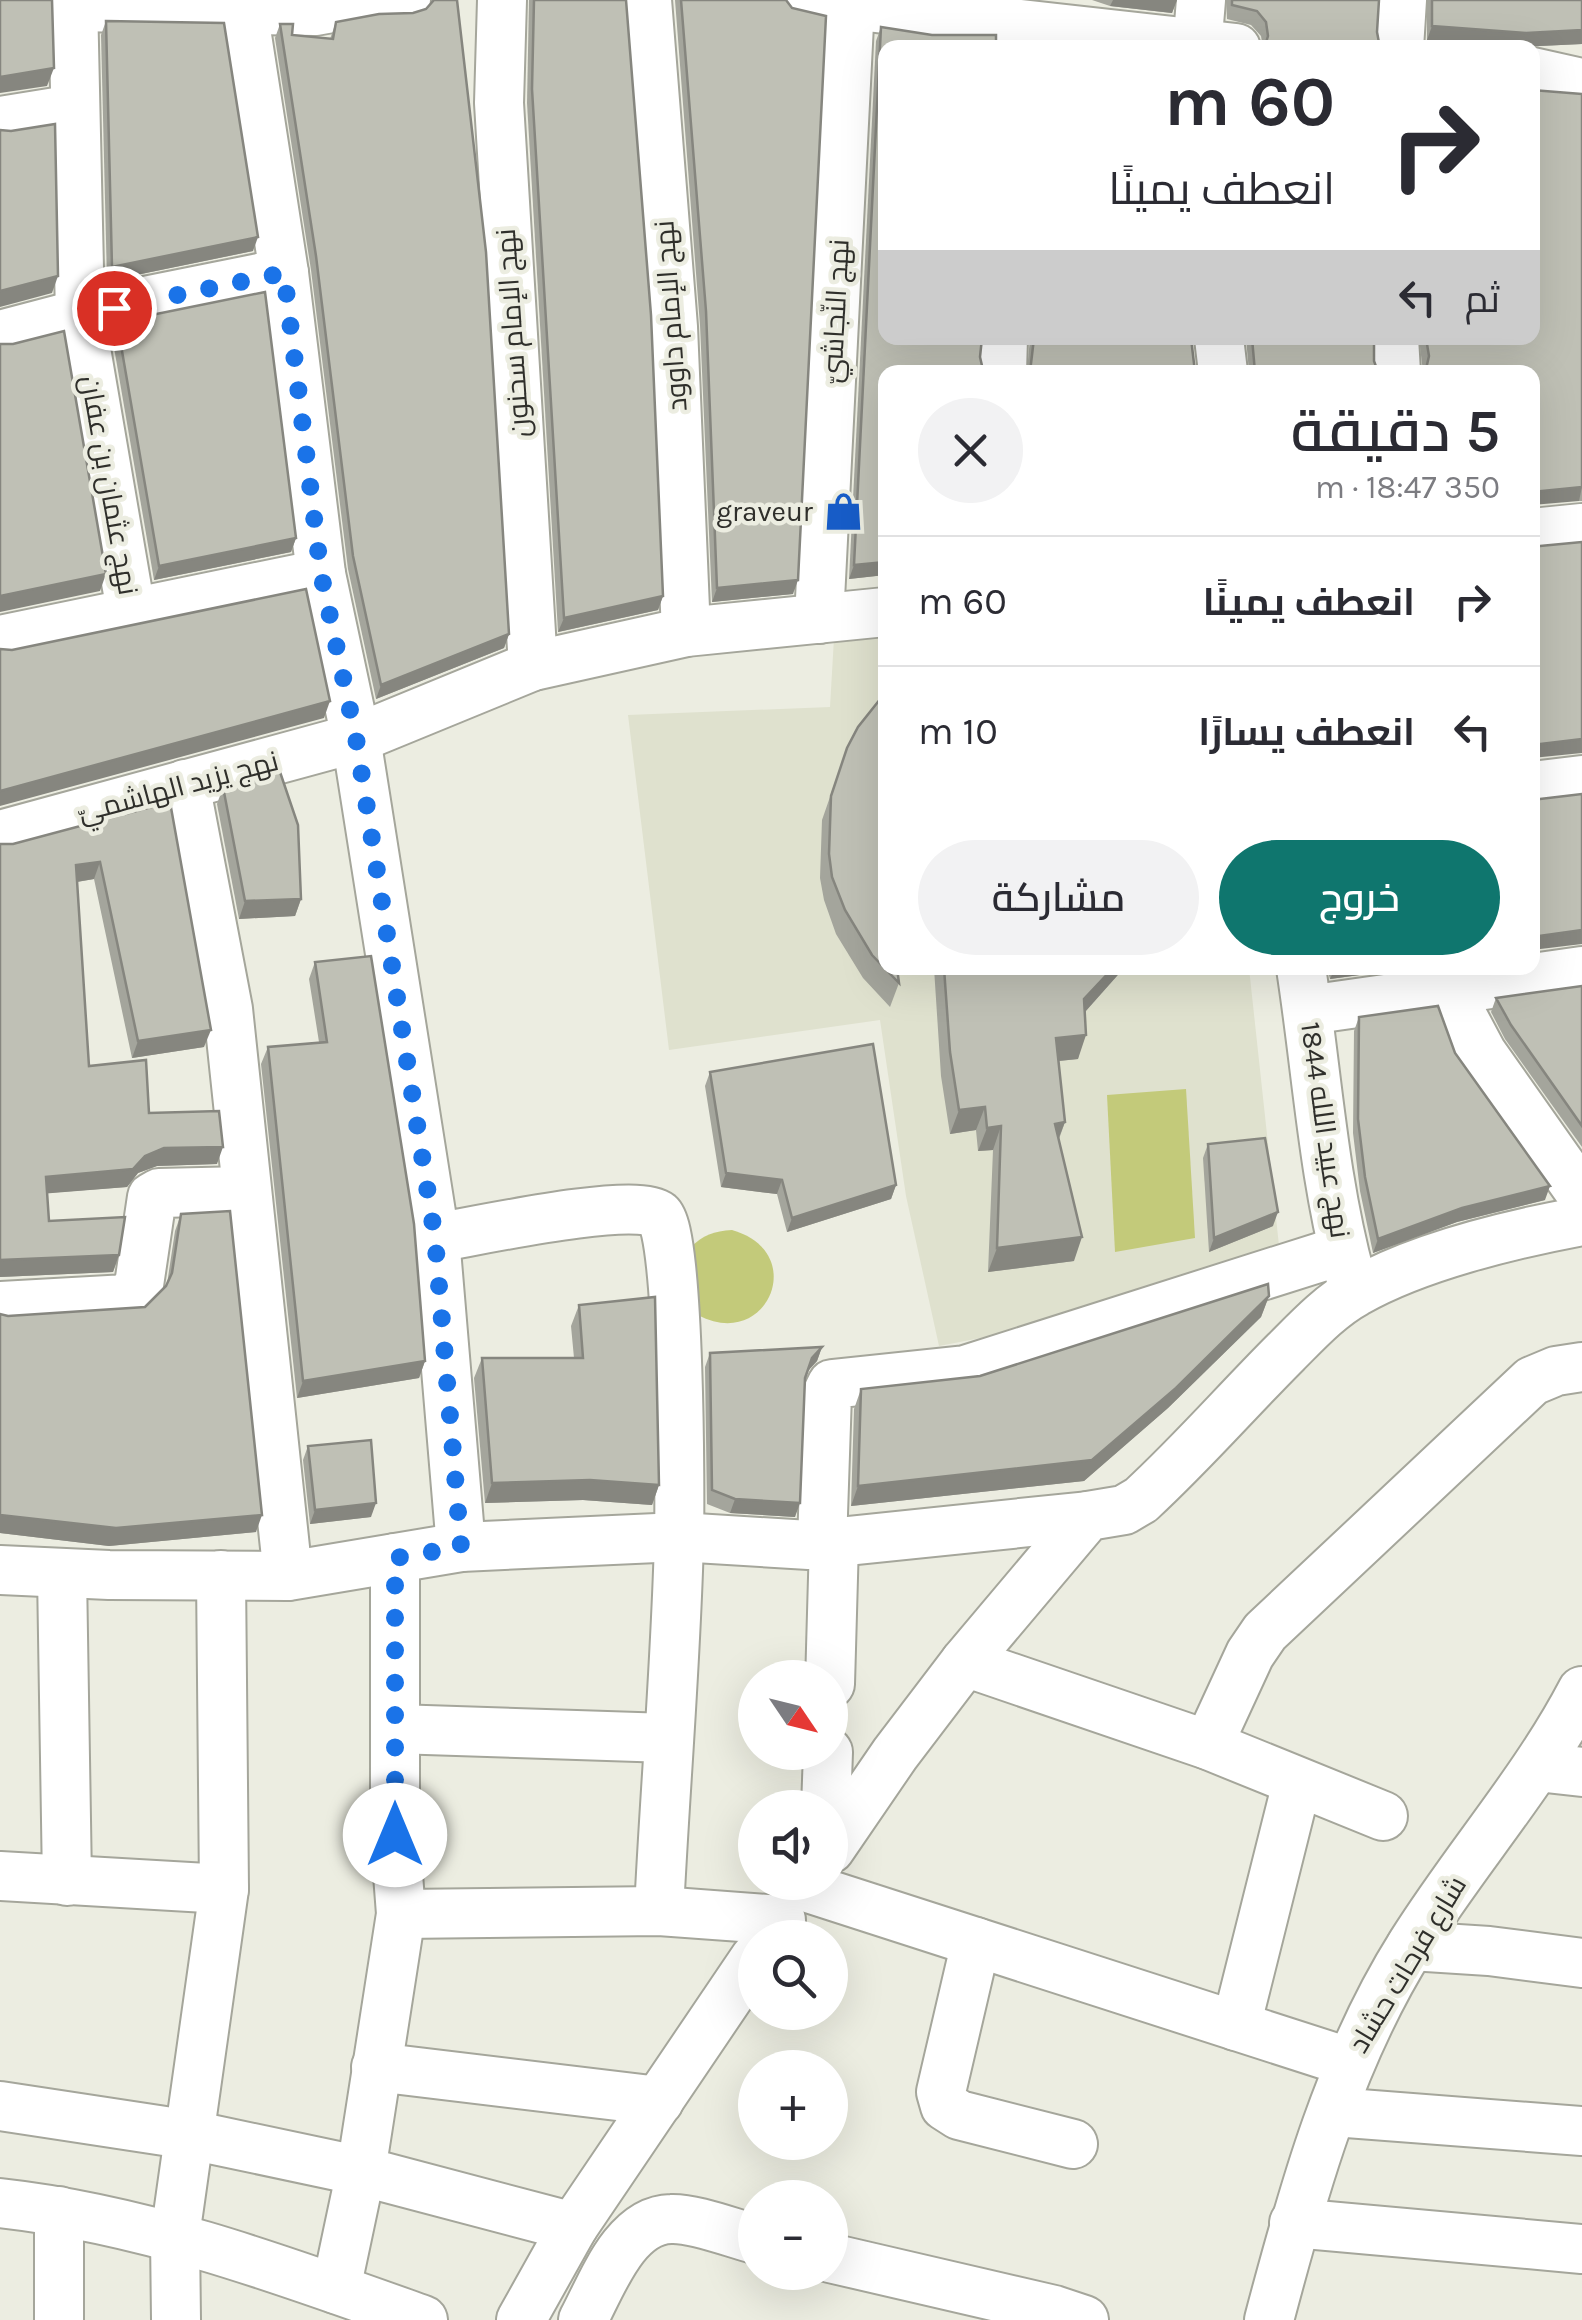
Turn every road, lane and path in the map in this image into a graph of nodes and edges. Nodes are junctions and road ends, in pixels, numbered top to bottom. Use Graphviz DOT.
graph roads {
  1 [pos="406,0"];
  2 [pos="502,0"];
  3 [pos="647,0"];
  4 [pos="1402,0"];
  5 [pos="827,2"];
  6 [pos="73,4"];
  7 [pos="316,5"];
  8 [pos="971,9"];
  9 [pos="243,10"];
  10 [pos="1024,35"];
  11 [pos="1208,35"];
  12 [pos="1400,40"];
  13 [pos="1540,74"];
  14 [pos="1582,84"];
  15 [pos="75,109"];
  16 [pos="0,121"];
  17 [pos="284,273"];
  18 [pos="80,314"];
  19 [pos="0,335"];
  20 [pos="1582,528"];
  21 [pos="1540,532"];
  22 [pos="321,574"];
  23 [pos="131,611"];
  24 [pos="878,613"];
  25 [pos="819,619"];
  26 [pos="686,632"];
  27 [pos="0,640"];
  28 [pos="533,666"];
  29 [pos="356,738"];
  30 [pos="1582,780"];
  31 [pos="186,784"];
  32 [pos="1540,785"];
  33 [pos="0,835"];
  34 [pos="1582,971"];
  35 [pos="1540,973"];
  36 [pos="1504,975"];
  37 [pos="1305,989"];
  38 [pos="1448,991"];
  39 [pos="245,1191"];
  40 [pos="1582,1196"];
  41 [pos="1582,1221"];
  42 [pos="435,1238"];
  43 [pos="1349,1271"];
  44 [pos="0,1306"];
  45 [pos="1582,1367"];
  46 [pos="1088,1516"];
  47 [pos="679,1538"];
  48 [pos="828,1543"];
  49 [pos="461,1547"];
  50 [pos="395,1558"];
  51 [pos="0,1570"];
  52 [pos="62,1574"];
  53 [pos="220,1576"];
  54 [pos="288,1576"];
  55 [pos="830,1660"];
  56 [pos="966,1662"];
  57 [pos="1582,1691"];
  58 [pos="395,1729"];
  59 [pos="668,1738"];
  60 [pos="1208,1745"];
  61 [pos="1559,1769"];
  62 [pos="1297,1783"];
  63 [pos="1383,1816"];
  64 [pos="0,1876"];
  65 [pos="67,1881"];
  66 [pos="224,1888"];
  67 [pos="791,1906"];
  68 [pos="659,1911"];
  69 [pos="400,1914"];
  70 [pos="976,1942"];
  71 [pos="1410,1946"];
  72 [pos="1582,1963"];
  73 [pos="1236,2026"];
  74 [pos="1348,2062"];
  75 [pos="376,2067"];
  76 [pos="659,2101"];
  77 [pos="0,2106"];
  78 [pos="1334,2112"];
  79 [pos="1582,2131"];
  80 [pos="191,2135"];
  81 [pos="1073,2144"];
  82 [pos="361,2172"];
  83 [pos="0,2203"];
  84 [pos="59,2211"];
  85 [pos="1294,2223"];
  86 [pos="573,2227"];
  87 [pos="738,2235"];
  88 [pos="175,2236"];
  89 [pos="1582,2249"];
  90 [pos="848,2263"];
  91 [pos="336,2289"];
  92 [pos="1061,2317"];
  93 [pos="59,2320"];
  94 [pos="176,2320"];
  95 [pos="423,2320"];
  96 [pos="521,2320"];
  97 [pos="582,2320"];
  98 [pos="1269,2320"];
  1 -- 7 [label="street"];
  2 -- 28 [label="street, نهج الإمام سحنون"];
  3 -- 26 [label="street, نهج الإمام داوود"];
  4 -- 12 [label="street"];
  5 -- 8 [label="street"];
  5 -- 25 [label="street, نهج النّجاشيّ"];
  6 -- 9 [label="street"];
  6 -- 15 [label="street, نهج عثمان بن عفان"];
  7 -- 9 [label="street"];
  8 -- 10 [label="street"];
  9 -- 17 [label="street"];
  10 -- 11 [label="street"];
  13 -- 14 [label="street"];
  15 -- 16 [label="street"];
  15 -- 18 [label="street, نهج عثمان بن عفان"];
  17 -- 18 [label="street"];
  17 -- 22 [label="street"];
  18 -- 19 [label="street"];
  18 -- 23 [label="street, نهج عثمان بن عفان"];
  20 -- 21 [label="street"];
  22 -- 23 [label="street"];
  22 -- 29 [label="street"];
  23 -- 27 [label="street"];
  24 -- 25 [label="street, نهج يزيد الهاشميّ"];
  25 -- 26 [label="street, نهج يزيد الهاشميّ"];
  26 -- 28 [label="street, نهج يزيد الهاشميّ"];
  28 -- 29 [label="street, نهج يزيد الهاشميّ"];
  29 -- 31 [label="street, نهج يزيد الهاشميّ"];
  29 -- 42 [label="street"];
  30 -- 32 [label="street"];
  31 -- 33 [label="street, نهج يزيد الهاشميّ"];
  31 -- 39 [label="street"];
  34 -- 35 [label="street"];
  36 -- 38 [label="street"];
  37 -- 38 [label="street"];
  37 -- 43 [label="street, نهج عبيد اللله 1844"];
  38 -- 40 [label="street"];
  39 -- 44 [label="street"];
  39 -- 54 [label="street"];
  41 -- 43 [label="street"];
  42 -- 47 [label="street"];
  42 -- 49 [label="street"];
  43 -- 46 [label="street"];
  43 -- 48 [label="street"];
  45 -- 60 [label="street"];
  46 -- 48 [label="street"];
  46 -- 56 [label="street"];
  47 -- 48 [label="street"];
  47 -- 49 [label="street"];
  47 -- 59 [label="street"];
  48 -- 55 [label="street"];
  49 -- 50 [label="street"];
  50 -- 54 [label="street"];
  50 -- 58 [label="street"];
  51 -- 52 [label="street"];
  52 -- 53 [label="street"];
  52 -- 65 [label="street"];
  53 -- 54 [label="street"];
  53 -- 66 [label="street"];
  56 -- 60 [label="street"];
  56 -- 67 [label="street"];
  57 -- 61 [label="street, شارع فرحات حشاد"];
  58 -- 59 [label="street"];
  58 -- 69 [label="street"];
  59 -- 68 [label="street"];
  60 -- 62 [label="street"];
  61 -- 71 [label="street, شارع فرحات حشاد"];
  62 -- 63 [label="street"];
  62 -- 73 [label="street"];
  64 -- 65 [label="street"];
  65 -- 66 [label="street"];
  66 -- 80 [label="street"];
  67 -- 68 [label="street"];
  67 -- 70 [label="street"];
  67 -- 76 [label="street"];
  68 -- 69 [label="street"];
  69 -- 75 [label="street"];
  70 -- 73 [label="street"];
  70 -- 81 [label="street"];
  71 -- 72 [label="street"];
  71 -- 74 [label="street, شارع فرحات حشاد"];
  73 -- 74 [label="street"];
  74 -- 78 [label="street, شارع فرحات حشاد"];
  75 -- 76 [label="street"];
  75 -- 82 [label="street"];
  76 -- 86 [label="street"];
  77 -- 80 [label="street"];
  78 -- 79 [label="street"];
  78 -- 85 [label="street, شارع فرحات حشاد"];
  80 -- 82 [label="street"];
  80 -- 88 [label="street"];
  82 -- 86 [label="street"];
  82 -- 91 [label="street"];
  83 -- 84 [label="street"];
  84 -- 88 [label="street"];
  84 -- 93 [label="street"];
  85 -- 89 [label="street"];
  85 -- 98 [label="street, شارع فرحات حشاد"];
  86 -- 96 [label="street"];
  87 -- 97 [label="street"];
  88 -- 91 [label="street"];
  88 -- 94 [label="street"];
  90 -- 92 [label="street"];
  91 -- 95 [label="street"];
}
